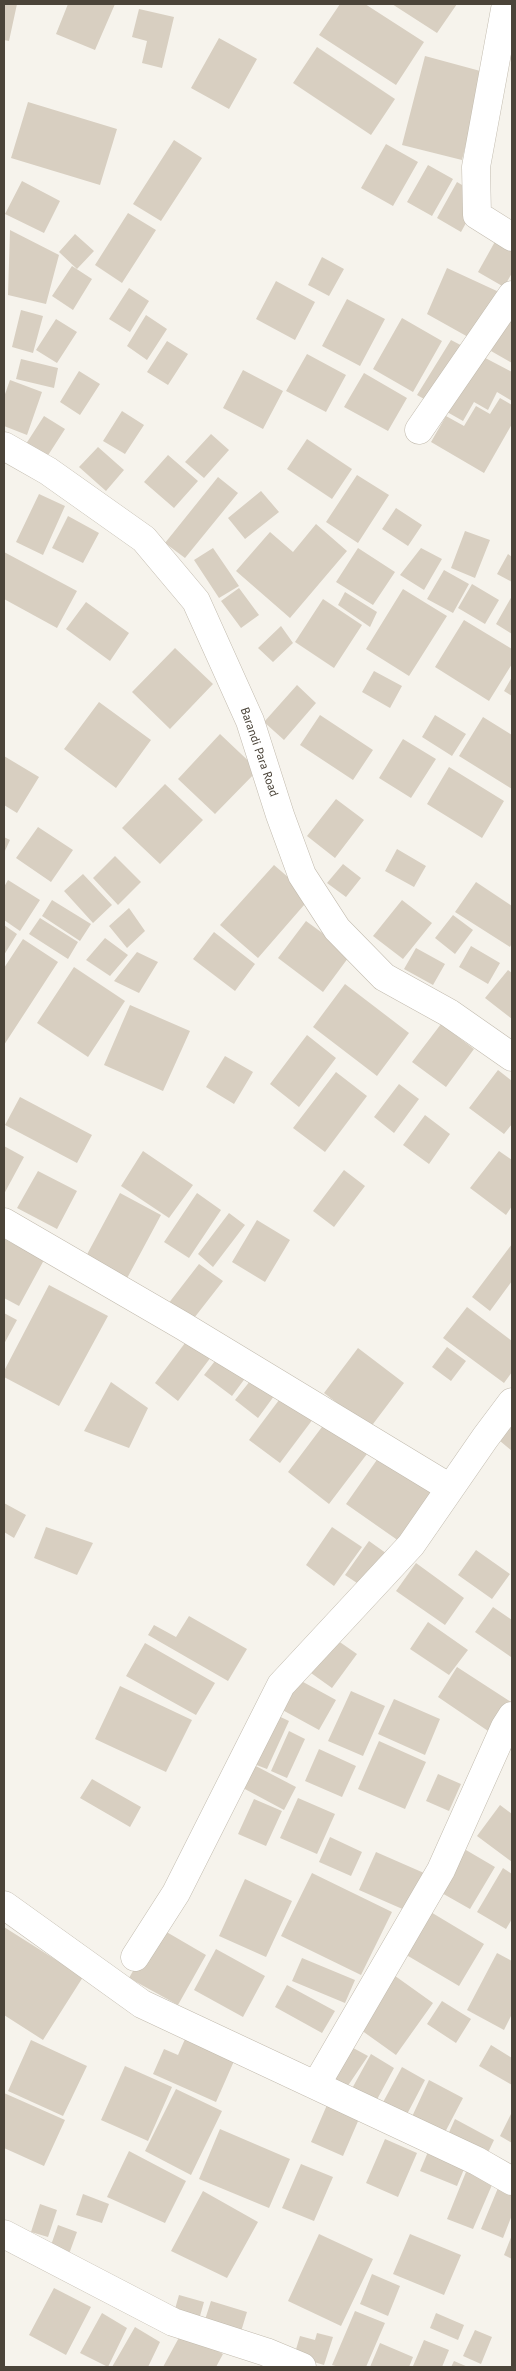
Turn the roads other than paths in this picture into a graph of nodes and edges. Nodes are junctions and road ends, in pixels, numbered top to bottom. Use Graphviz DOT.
graph roads {
  1 [pos="506,4"];
  2 [pos="512,237"];
  3 [pos="512,294"];
  4 [pos="419,430"];
  5 [pos="4,446"];
  6 [pos="512,1057"];
  7 [pos="4,1222"];
  8 [pos="512,1402"];
  9 [pos="450,1488"];
  10 [pos="512,1716"];
  11 [pos="4,1905"];
  12 [pos="135,1957"];
  13 [pos="316,2085"];
  14 [pos="512,2181"];
  15 [pos="4,2234"];
  16 [pos="302,2367"];
  1 -- 2 [label="street"];
  3 -- 4 [label="street"];
  5 -- 6 [label="street, Barandi Para Road"];
  7 -- 9 [label="street"];
  8 -- 9 [label="street"];
  9 -- 12 [label="street"];
  10 -- 13 [label="street"];
  11 -- 13 [label="street"];
  13 -- 14 [label="street"];
  15 -- 16 [label="street"];
}
